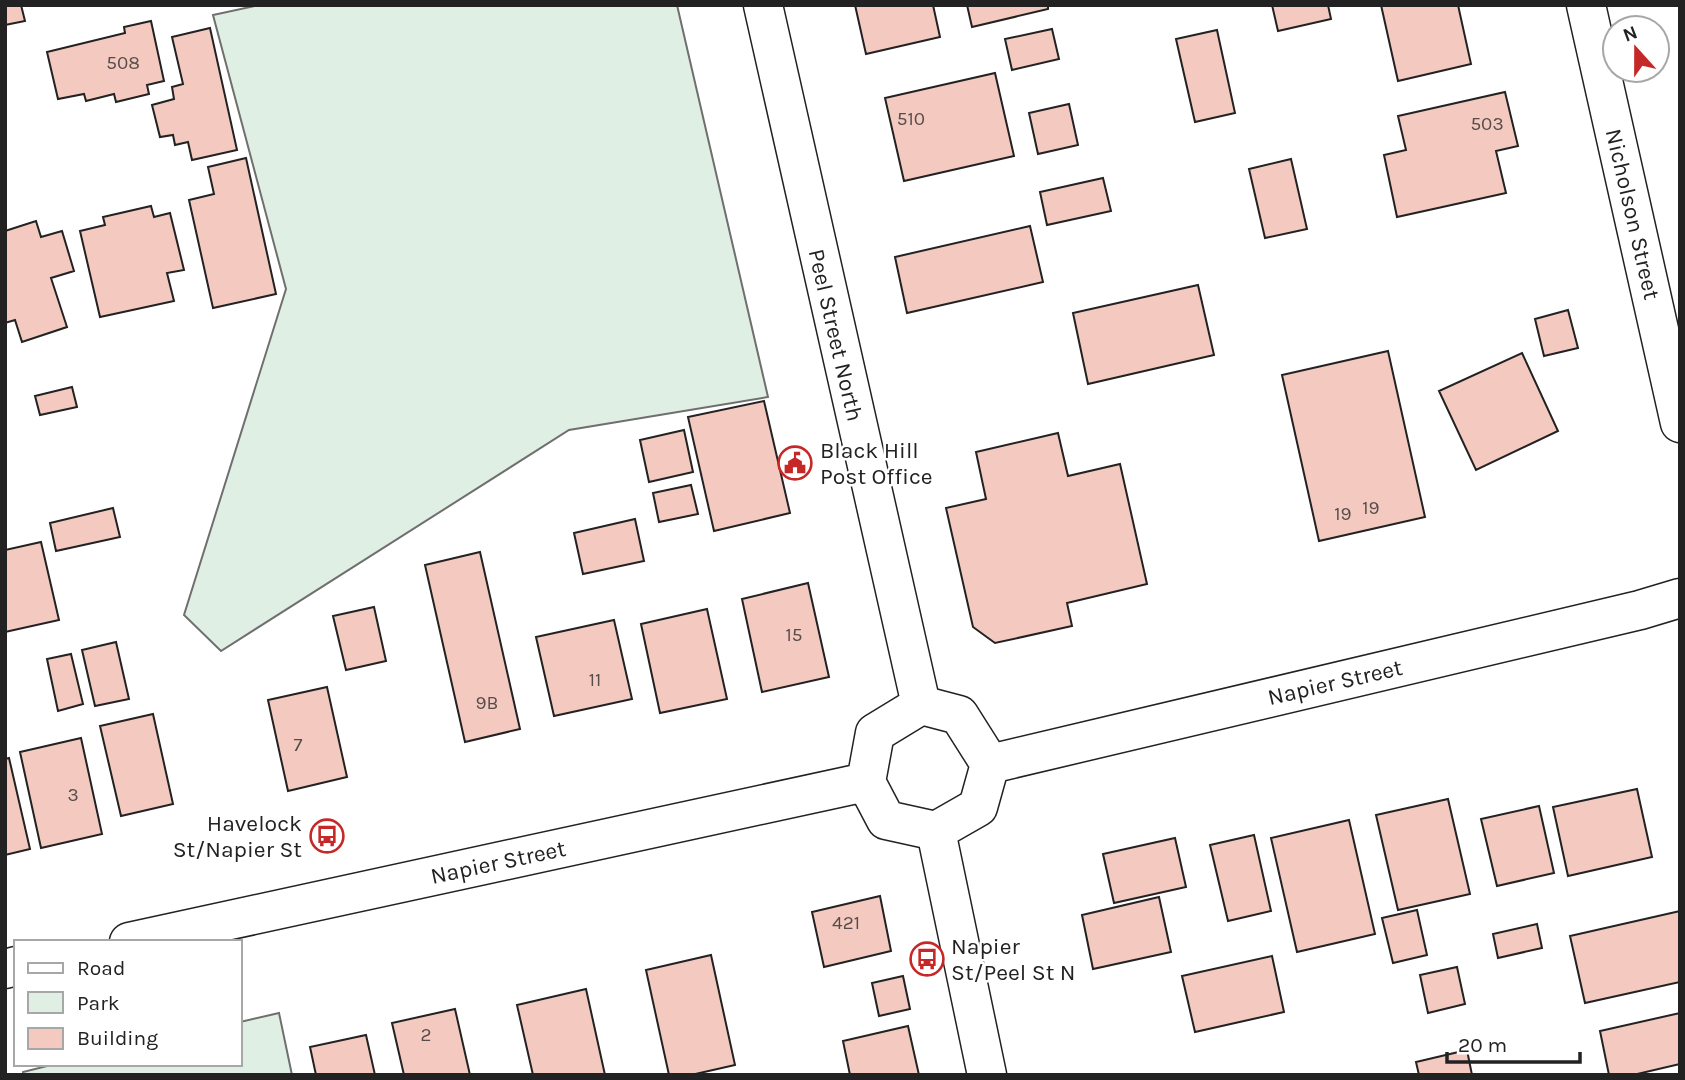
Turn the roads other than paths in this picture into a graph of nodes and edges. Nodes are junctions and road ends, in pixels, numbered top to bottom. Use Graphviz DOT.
graph roads {
  1 [pos="763,5"];
  2 [pos="1586,5"];
  3 [pos="1680,423"];
  4 [pos="1680,598"];
  5 [pos="921,705"];
  6 [pos="990,764"];
  7 [pos="866,782"];
  8 [pos="936,831"];
  9 [pos="138,940"];
  10 [pos="987,1075"];
  1 -- 5 [label="street, Peel Street North"];
  2 -- 3 [label="street, Nicholson Street"];
  4 -- 6 [label="street, Napier Street"];
  5 -- 6 [label="street"];
  5 -- 7 [label="street"];
  6 -- 8 [label="street"];
  7 -- 8 [label="street"];
  7 -- 9 [label="street, Napier Street"];
  8 -- 10 [label="street"];
}
